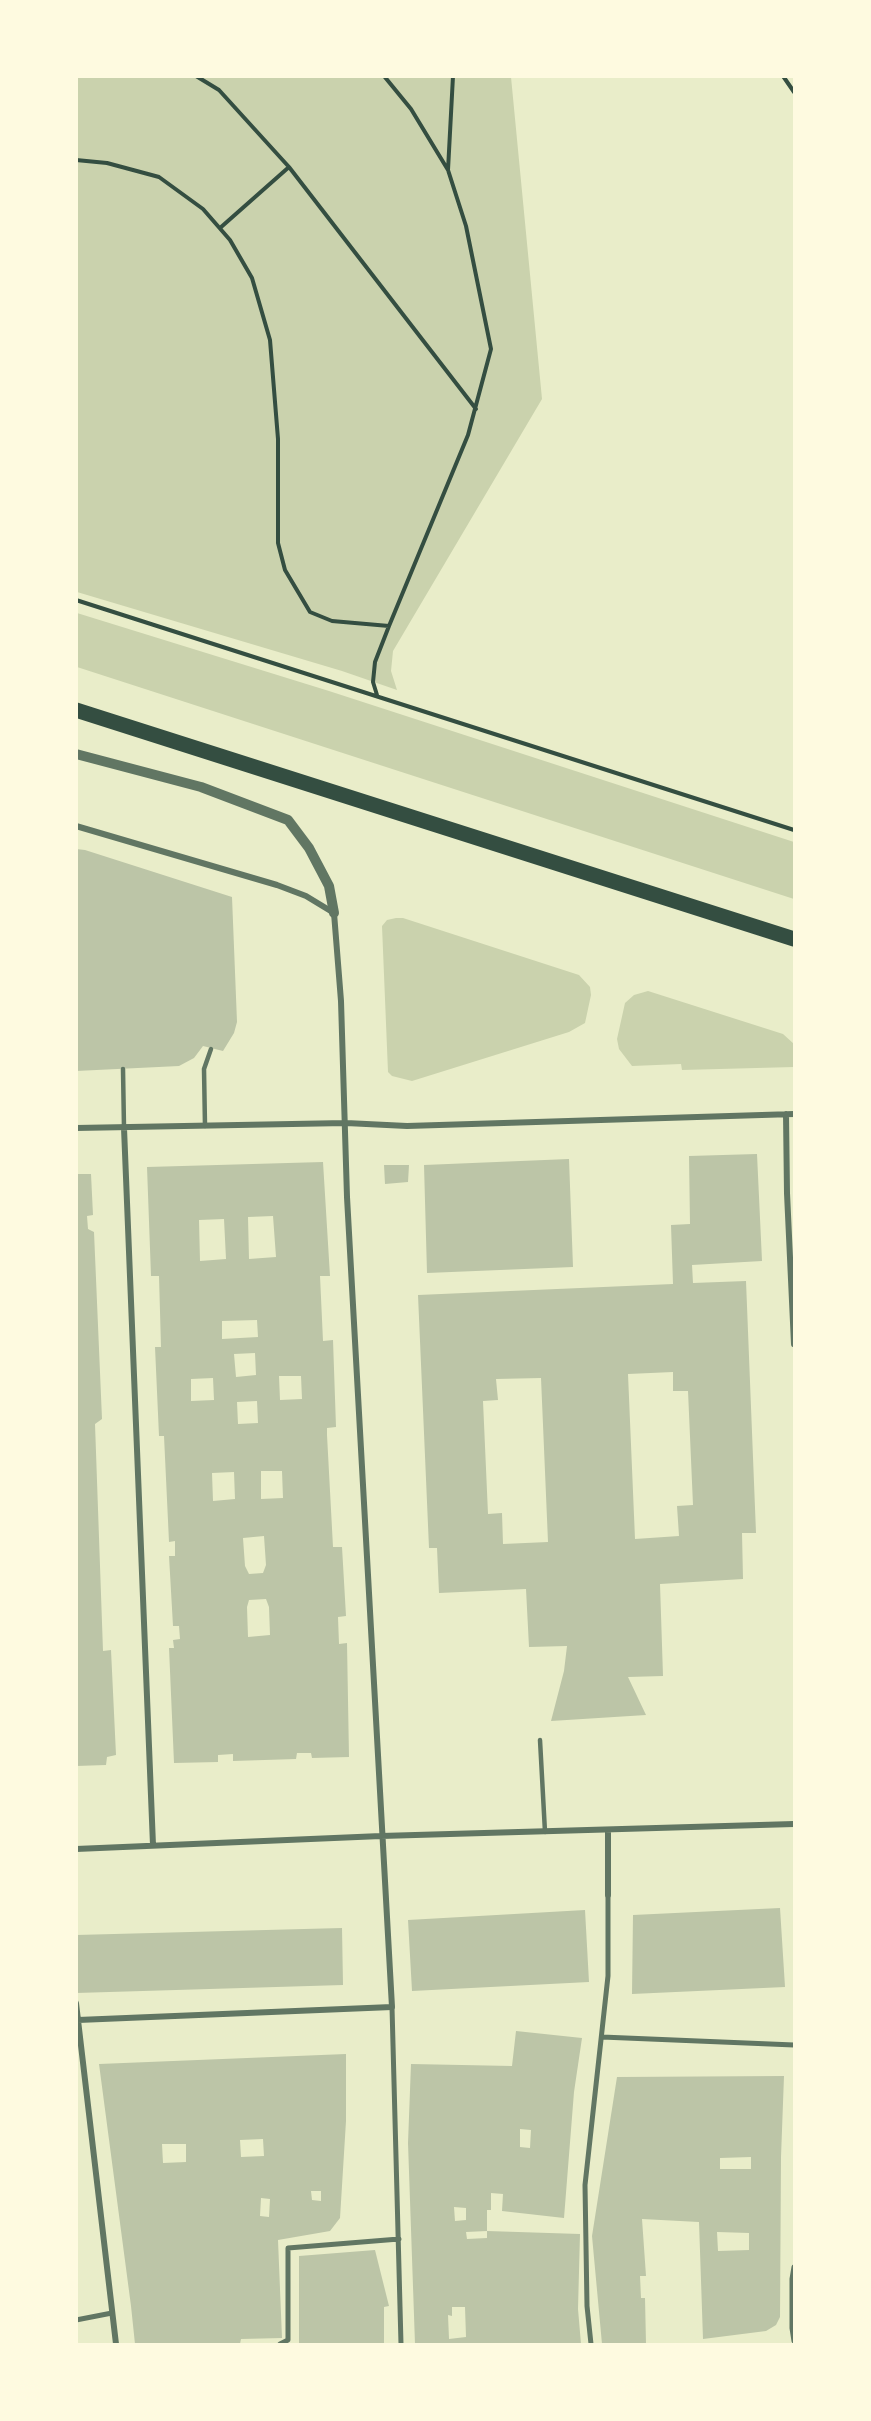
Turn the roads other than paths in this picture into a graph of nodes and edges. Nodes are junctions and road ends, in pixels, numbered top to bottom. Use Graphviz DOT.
graph roads {
  1 [pos="76,710"];
  2 [pos="76,754"];
  3 [pos="76,826"];
  4 [pos="334,913"];
  5 [pos="795,939"];
  6 [pos="212,1049"];
  7 [pos="123,1069"];
  8 [pos="786,1114"];
  9 [pos="795,1114"];
  10 [pos="346,1124"];
  11 [pos="205,1126"];
  12 [pos="76,1128"];
  13 [pos="124,1128"];
  14 [pos="795,1344"];
  15 [pos="540,1740"];
  16 [pos="795,1824"];
  17 [pos="608,1831"];
  18 [pos="545,1832"];
  19 [pos="381,1836"];
  20 [pos="153,1845"];
  21 [pos="76,1849"];
  22 [pos="608,1895"];
  23 [pos="76,2003"];
  24 [pos="392,2007"];
  25 [pos="77,2020"];
  26 [pos="603,2037"];
  27 [pos="795,2045"];
  28 [pos="399,2239"];
  29 [pos="795,2268"];
  30 [pos="112,2313"];
  31 [pos="76,2320"];
  32 [pos="795,2341"];
  33 [pos="116,2344"];
  34 [pos="280,2344"];
  35 [pos="401,2344"];
  36 [pos="591,2344"];
  1 -- 5 [label="main road"];
  2 -- 4 [label="street"];
  3 -- 4 [label="street"];
  4 -- 10 [label="street"];
  6 -- 11 [label="lane"];
  7 -- 13 [label="lane"];
  8 -- 9 [label="street"];
  8 -- 10 [label="street"];
  8 -- 14 [label="street"];
  10 -- 11 [label="street"];
  10 -- 19 [label="street"];
  11 -- 13 [label="street"];
  12 -- 13 [label="street"];
  13 -- 20 [label="street"];
  15 -- 18 [label="lane"];
  16 -- 17 [label="street"];
  17 -- 18 [label="street"];
  17 -- 22 [label="street"];
  18 -- 19 [label="street"];
  19 -- 20 [label="street"];
  19 -- 24 [label="street"];
  20 -- 21 [label="street"];
  22 -- 26 [label="street"];
  23 -- 25 [label="street"];
  24 -- 25 [label="street"];
  24 -- 28 [label="street"];
  25 -- 30 [label="street"];
  26 -- 27 [label="street"];
  26 -- 36 [label="street"];
  28 -- 34 [label="street"];
  28 -- 35 [label="street"];
  29 -- 32 [label="street"];
  30 -- 31 [label="street"];
  30 -- 33 [label="street"];
}
